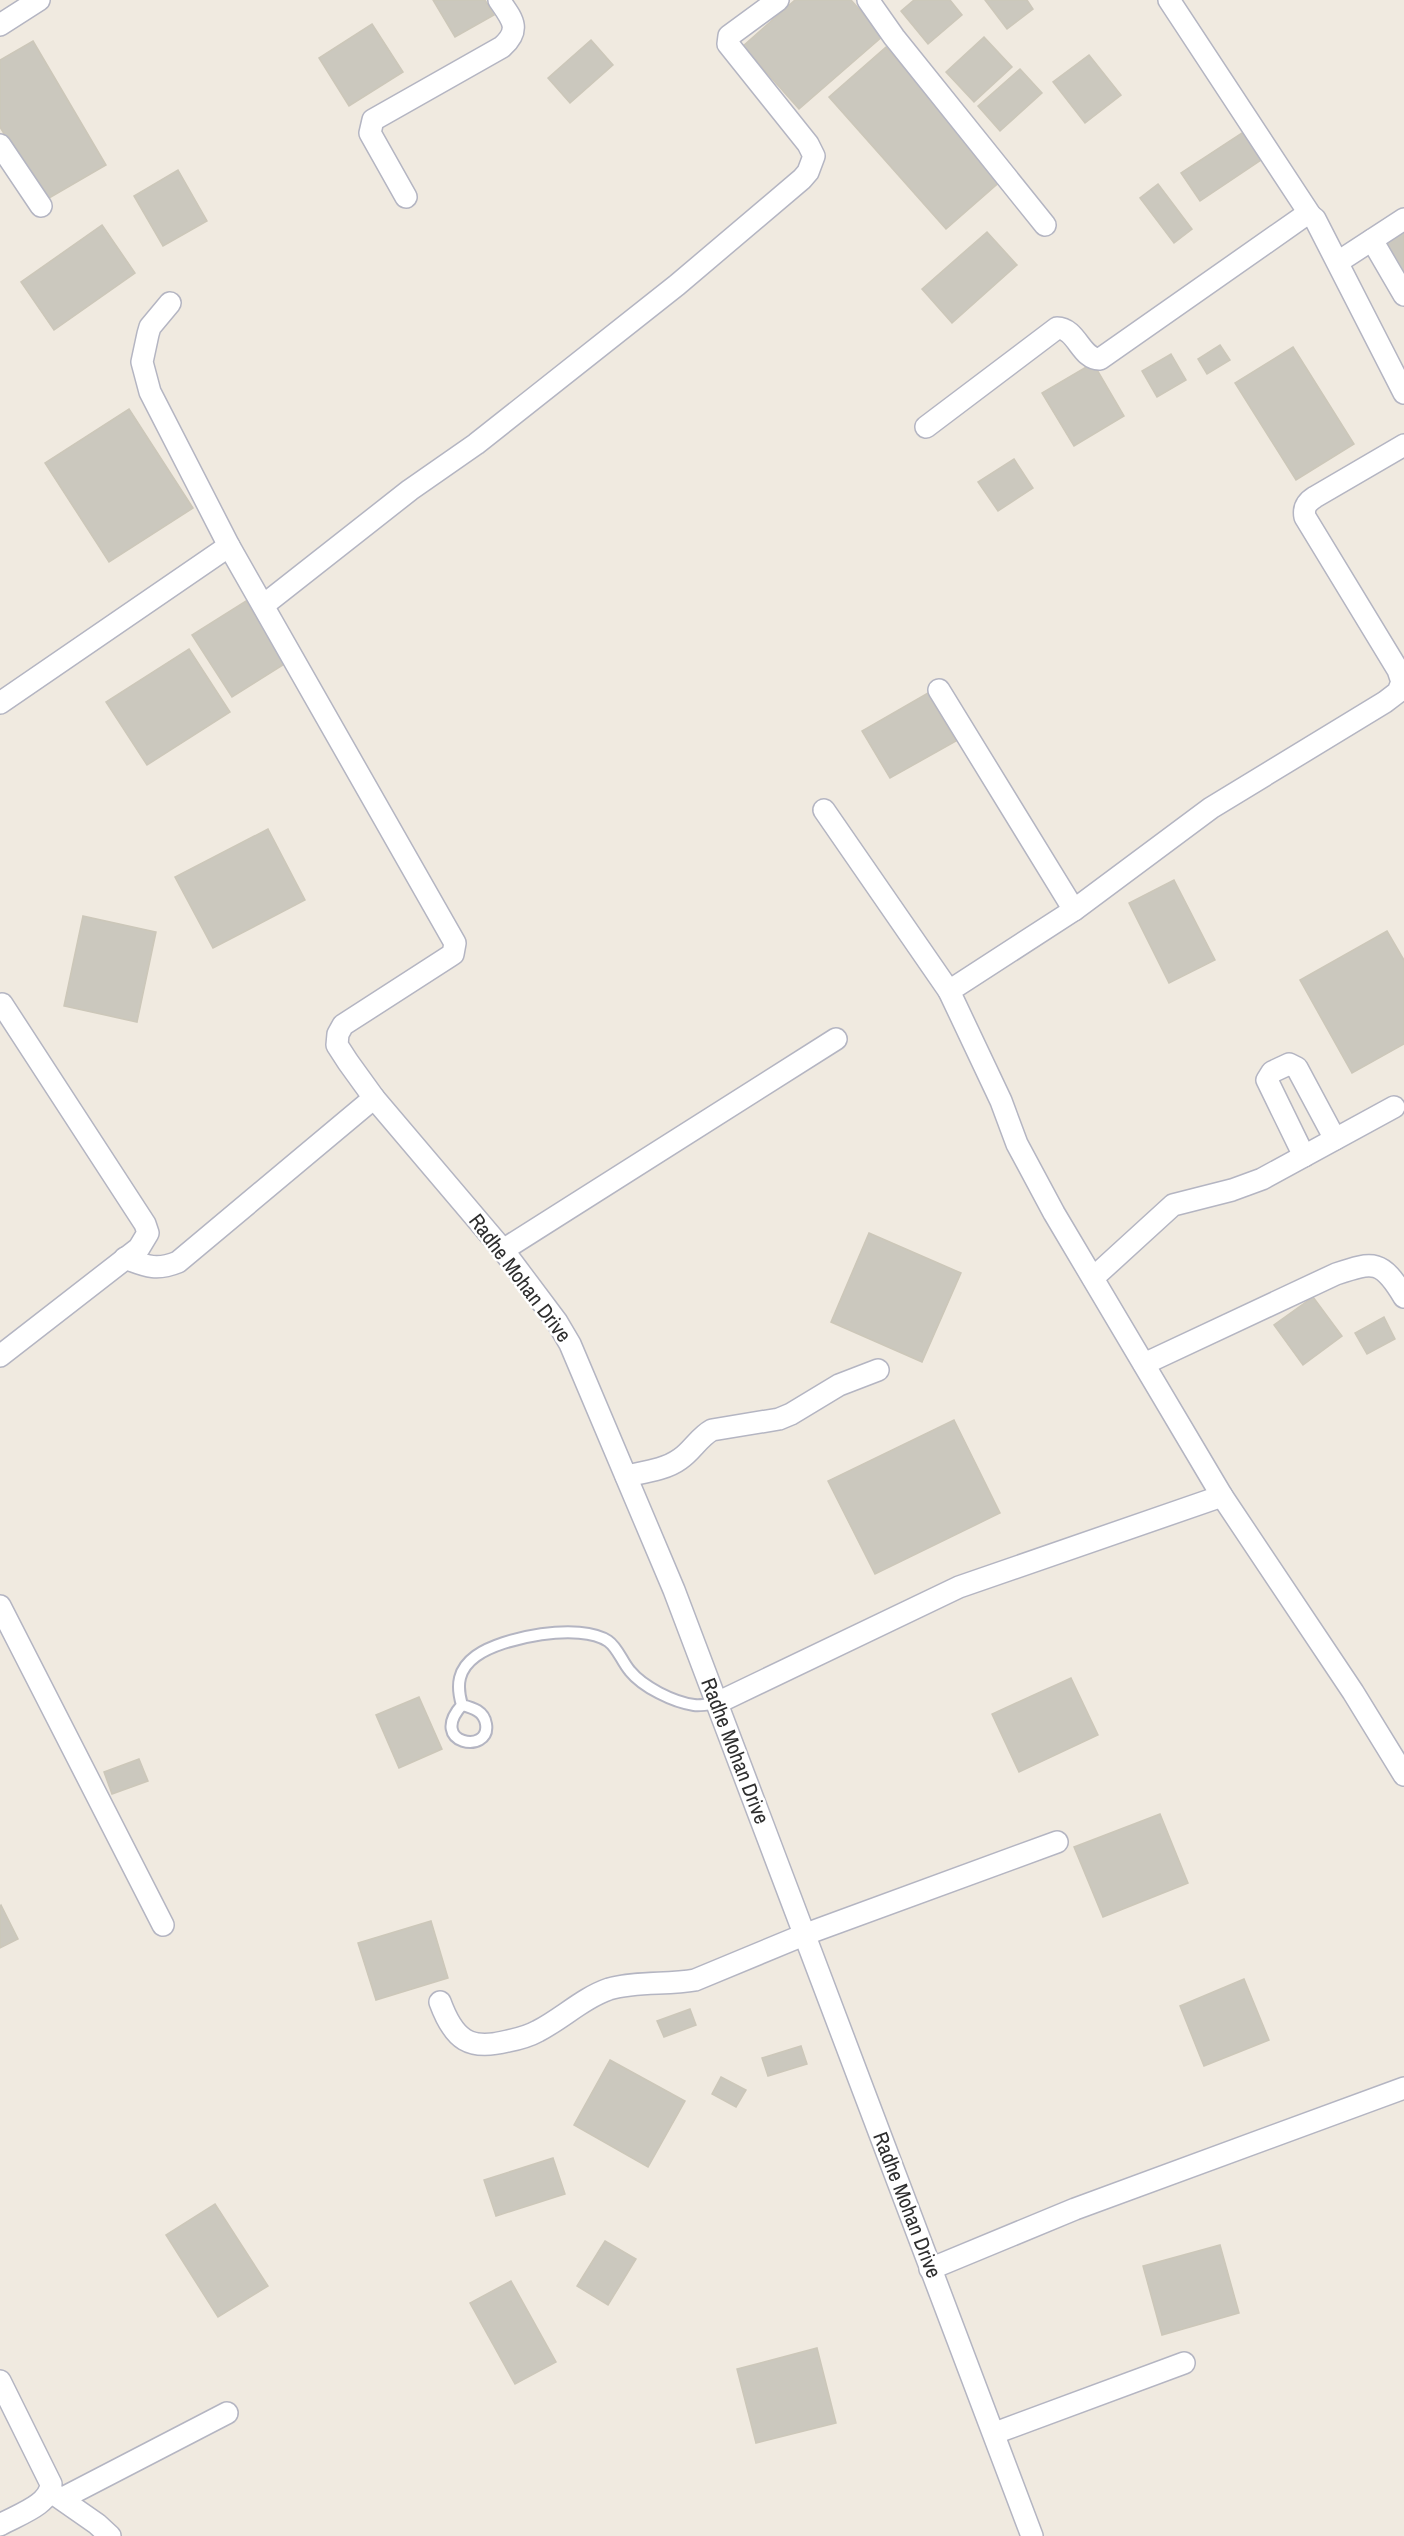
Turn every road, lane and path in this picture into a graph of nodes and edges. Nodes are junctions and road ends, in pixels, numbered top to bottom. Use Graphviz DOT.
graph roads {
  1 [pos="39,0"];
  2 [pos="499,0"];
  3 [pos="778,0"];
  4 [pos="868,0"];
  5 [pos="1169,0"];
  6 [pos="0,25"];
  7 [pos="0,145"];
  8 [pos="406,197"];
  9 [pos="41,206"];
  10 [pos="1311,216"];
  11 [pos="1404,219"];
  12 [pos="1045,225"];
  13 [pos="1372,240"];
  14 [pos="1338,262"];
  15 [pos="1404,295"];
  16 [pos="170,303"];
  17 [pos="1404,393"];
  18 [pos="926,427"];
  19 [pos="1404,445"];
  20 [pos="230,546"];
  21 [pos="265,604"];
  22 [pos="939,690"];
  23 [pos="0,703"];
  24 [pos="824,810"];
  25 [pos="1074,910"];
  26 [pos="949,991"];
  27 [pos="2,1004"];
  28 [pos="836,1039"];
  29 [pos="374,1098"];
  30 [pos="1395,1107"];
  31 [pos="1335,1139"];
  32 [pos="1304,1156"];
  33 [pos="503,1250"];
  34 [pos="125,1258"];
  35 [pos="1093,1278"];
  36 [pos="1404,1297"];
  37 [pos="0,1356"];
  38 [pos="1144,1364"];
  39 [pos="878,1370"];
  40 [pos="626,1476"];
  41 [pos="1222,1496"];
  42 [pos="0,1606"];
  43 [pos="717,1703"];
  44 [pos="462,1705"];
  45 [pos="1404,1775"];
  46 [pos="1057,1842"];
  47 [pos="163,1925"];
  48 [pos="806,1934"];
  49 [pos="441,2002"];
  50 [pos="1404,2088"];
  51 [pos="930,2269"];
  52 [pos="1184,2363"];
  53 [pos="0,2381"];
  54 [pos="227,2413"];
  55 [pos="995,2433"];
  56 [pos="57,2495"];
  57 [pos="0,2525"];
  58 [pos="110,2536"];
  59 [pos="1032,2536"];
  1 -- 6 [label="street"];
  2 -- 8 [label="street"];
  3 -- 21 [label="street"];
  4 -- 12 [label="street"];
  5 -- 10 [label="street"];
  7 -- 9 [label="street"];
  10 -- 14 [label="street"];
  10 -- 18 [label="street"];
  11 -- 13 [label="street"];
  13 -- 14 [label="street"];
  13 -- 15 [label="street"];
  14 -- 17 [label="street"];
  16 -- 20 [label="street"];
  19 -- 25 [label="street"];
  20 -- 21 [label="street"];
  20 -- 23 [label="street"];
  21 -- 29 [label="street, Radhe Mohan Drive"];
  22 -- 25 [label="street"];
  24 -- 26 [label="street"];
  25 -- 26 [label="street"];
  26 -- 35 [label="street"];
  27 -- 34 [label="street"];
  28 -- 33 [label="street"];
  29 -- 33 [label="street, Radhe Mohan Drive"];
  29 -- 34 [label="street"];
  30 -- 31 [label="street"];
  31 -- 32 [label="street"];
  31 -- 32 [label="street"];
  32 -- 35 [label="street"];
  33 -- 40 [label="street, Radhe Mohan Drive"];
  34 -- 37 [label="street"];
  35 -- 38 [label="street"];
  36 -- 38 [label="street"];
  38 -- 41 [label="street"];
  39 -- 40 [label="street"];
  40 -- 43 [label="street, Radhe Mohan Drive"];
  41 -- 43 [label="street"];
  41 -- 45 [label="street"];
  42 -- 47 [label="street"];
  43 -- 44 [label="lane"];
  43 -- 48 [label="street, Radhe Mohan Drive"];
  46 -- 48 [label="street"];
  48 -- 49 [label="street"];
  48 -- 51 [label="street, Radhe Mohan Drive"];
  50 -- 51 [label="street"];
  51 -- 55 [label="street, Radhe Mohan Drive"];
  52 -- 55 [label="street"];
  53 -- 56 [label="street"];
  54 -- 56 [label="street"];
  55 -- 59 [label="street, Radhe Mohan Drive"];
  56 -- 57 [label="street"];
  56 -- 58 [label="street"];
}
